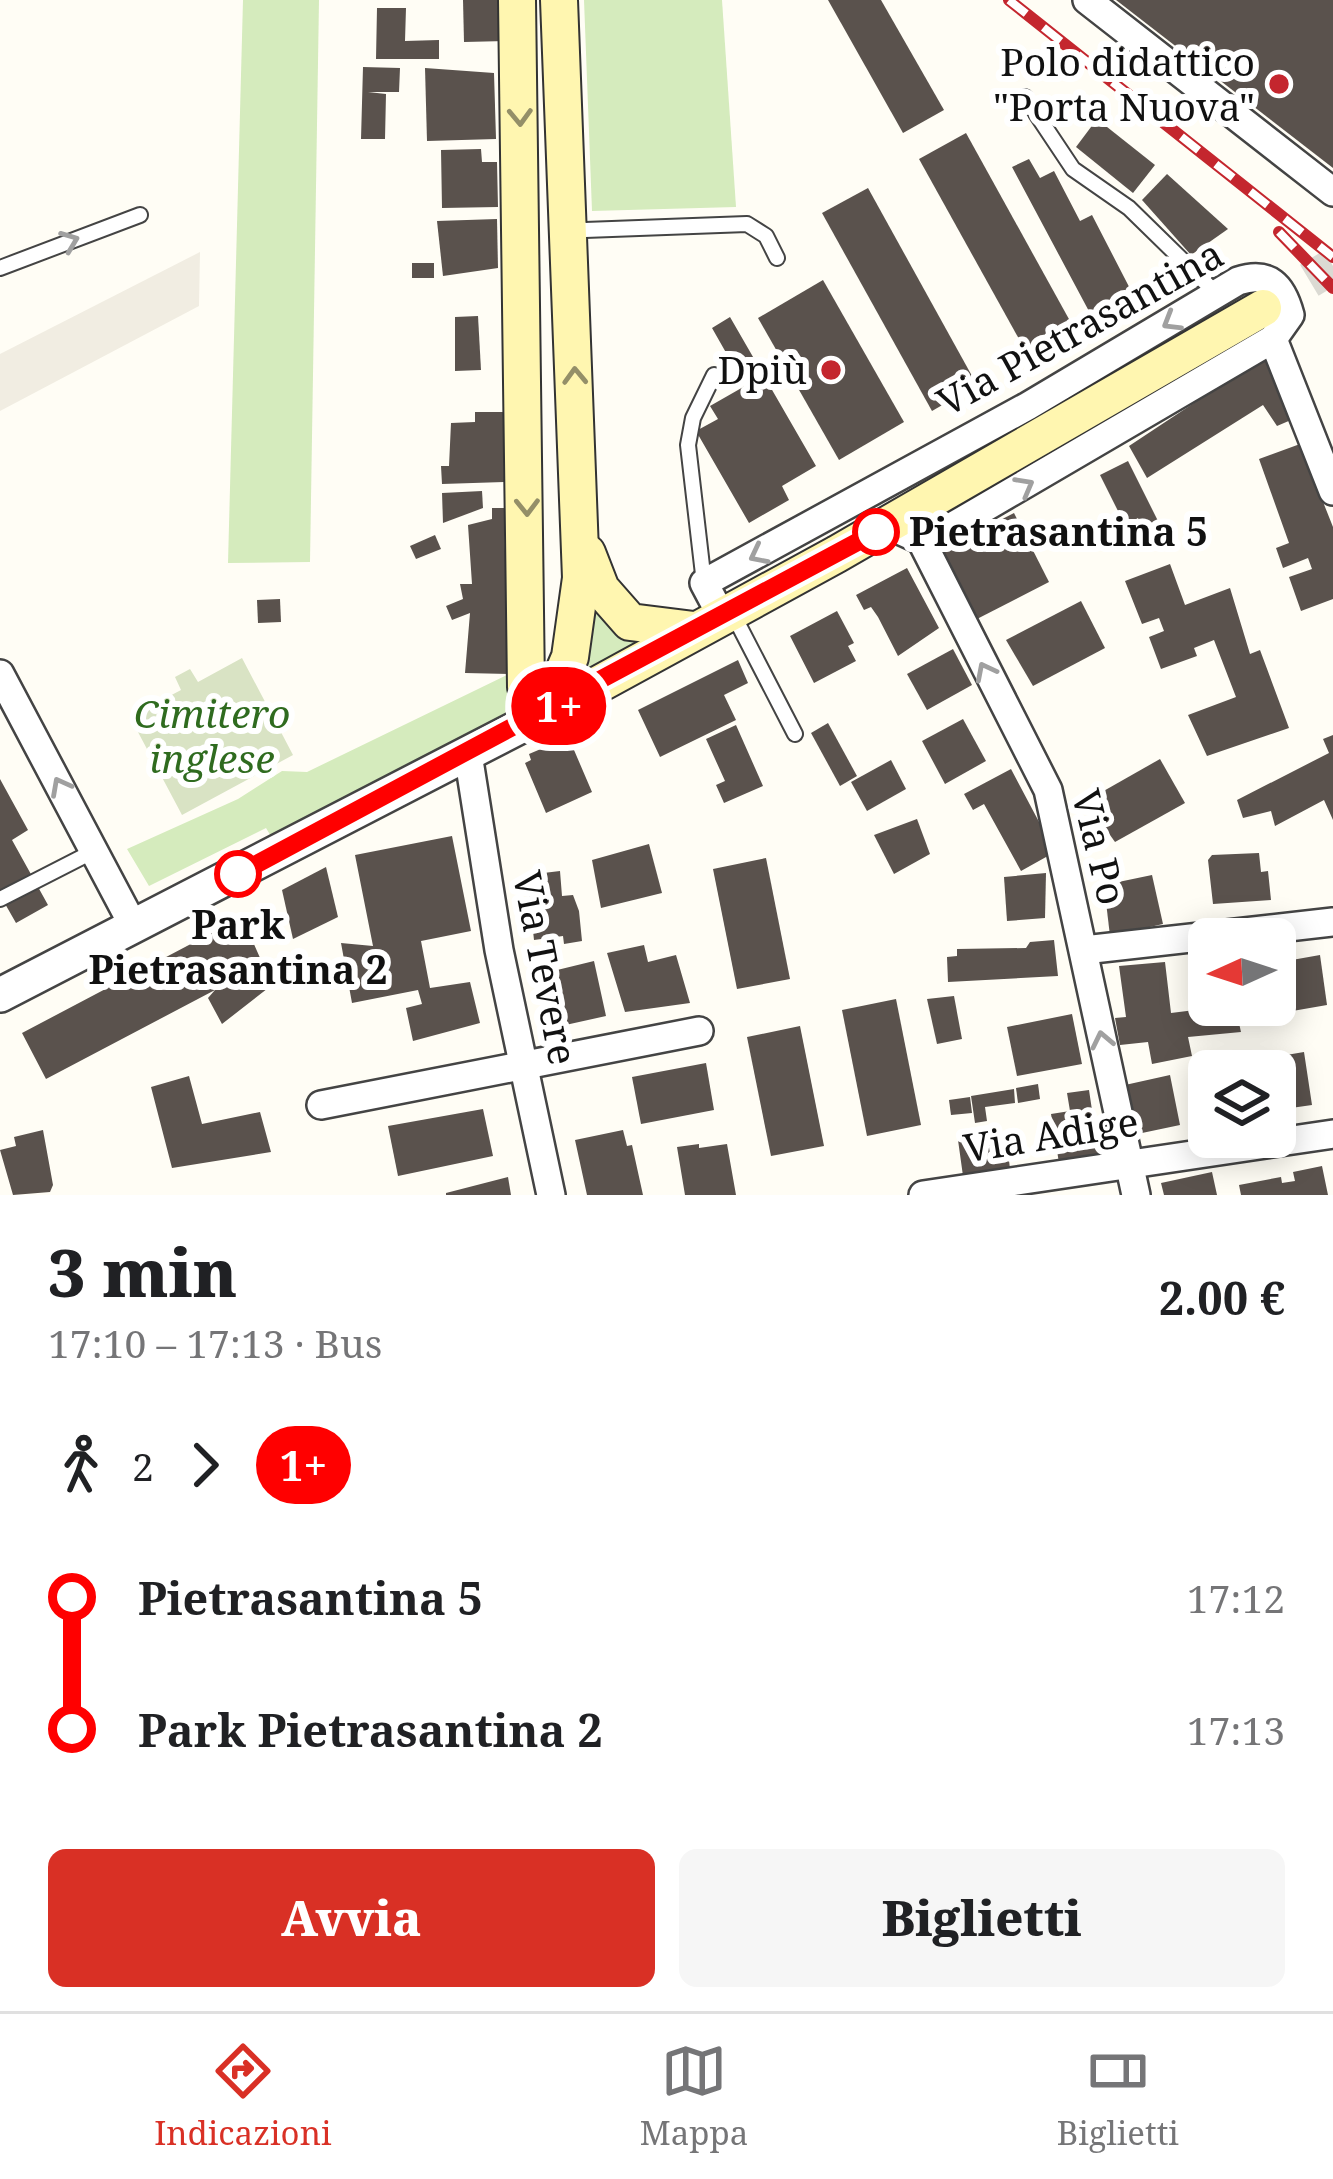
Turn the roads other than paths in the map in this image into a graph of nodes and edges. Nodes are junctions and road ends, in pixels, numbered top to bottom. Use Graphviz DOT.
graph roads {
  1 [pos="517,0"];
  2 [pos="559,0"];
  3 [pos="1087,0"];
  4 [pos="1025,97"];
  5 [pos="1333,192"];
  6 [pos="140,214"];
  7 [pos="569,236"];
  8 [pos="522,237"];
  9 [pos="777,258"];
  10 [pos="0,268"];
  11 [pos="1217,294"];
  12 [pos="1268,323"];
  13 [pos="715,375"];
  14 [pos="1333,491"];
  15 [pos="905,533"];
  16 [pos="581,535"];
  17 [pos="828,539"];
  18 [pos="704,583"];
  19 [pos="717,620"];
  20 [pos="0,674"];
  21 [pos="546,713"];
  22 [pos="794,734"];
  23 [pos="468,754"];
  24 [pos="94,850"];
  25 [pos="0,899"];
  26 [pos="1333,922"];
  27 [pos="134,927"];
  28 [pos="1084,950"];
  29 [pos="0,994"];
  30 [pos="699,1030"];
  31 [pos="522,1064"];
  32 [pos="321,1105"];
  33 [pos="1333,1133"];
  34 [pos="1129,1162"];
  35 [pos="551,1195"];
  36 [pos="923,1195"];
  37 [pos="1136,1195"];
  1 -- 8 [label="main road, one-way"];
  2 -- 7 [label="main road"];
  3 -- 5 [label="street"];
  4 -- 11 [label="lane"];
  10 -- 6 [label="lane, one-way"];
  7 -- 8 [label="street"];
  7 -- 9 [label="lane"];
  16 -- 7 [label="main road, one-way"];
  8 -- 21 [label="main road, one-way"];
  11 -- 12 [label="street, Via Pietrasantina"];
  11 -- 17 [label="street, Via Pietrasantina, one-way"];
  12 -- 14 [label="street"];
  12 -- 15 [label="main road, Via Pietrasantina"];
  13 -- 18 [label="lane"];
  15 -- 17 [label="main road, Via Pietrasantina"];
  28 -- 15 [label="street, Via Po, one-way"];
  16 -- 19 [label="main road"];
  16 -- 21 [label="main road"];
  17 -- 18 [label="street, Via Pietrasantina, one-way"];
  17 -- 19 [label="main road, Via Pietrasantina"];
  18 -- 19 [label="street"];
  19 -- 21 [label="main road, Via Pietrasantina"];
  19 -- 22 [label="lane"];
  24 -- 20 [label="street, one-way"];
  21 -- 23 [label="street, Via Pietrasantina"];
  23 -- 27 [label="street, Via Pietrasantina"];
  23 -- 31 [label="street, Via Tevere"];
  24 -- 25 [label="lane"];
  24 -- 27 [label="street"];
  26 -- 28 [label="street"];
  27 -- 29 [label="street, Via Pietrasantina"];
  34 -- 28 [label="street, Via Po, one-way"];
  30 -- 31 [label="street"];
  31 -- 32 [label="street"];
  31 -- 35 [label="street, Via Tevere"];
  33 -- 34 [label="street, Via Adige"];
  34 -- 36 [label="street, Via Adige"];
  34 -- 37 [label="street, Via Po"];
}
